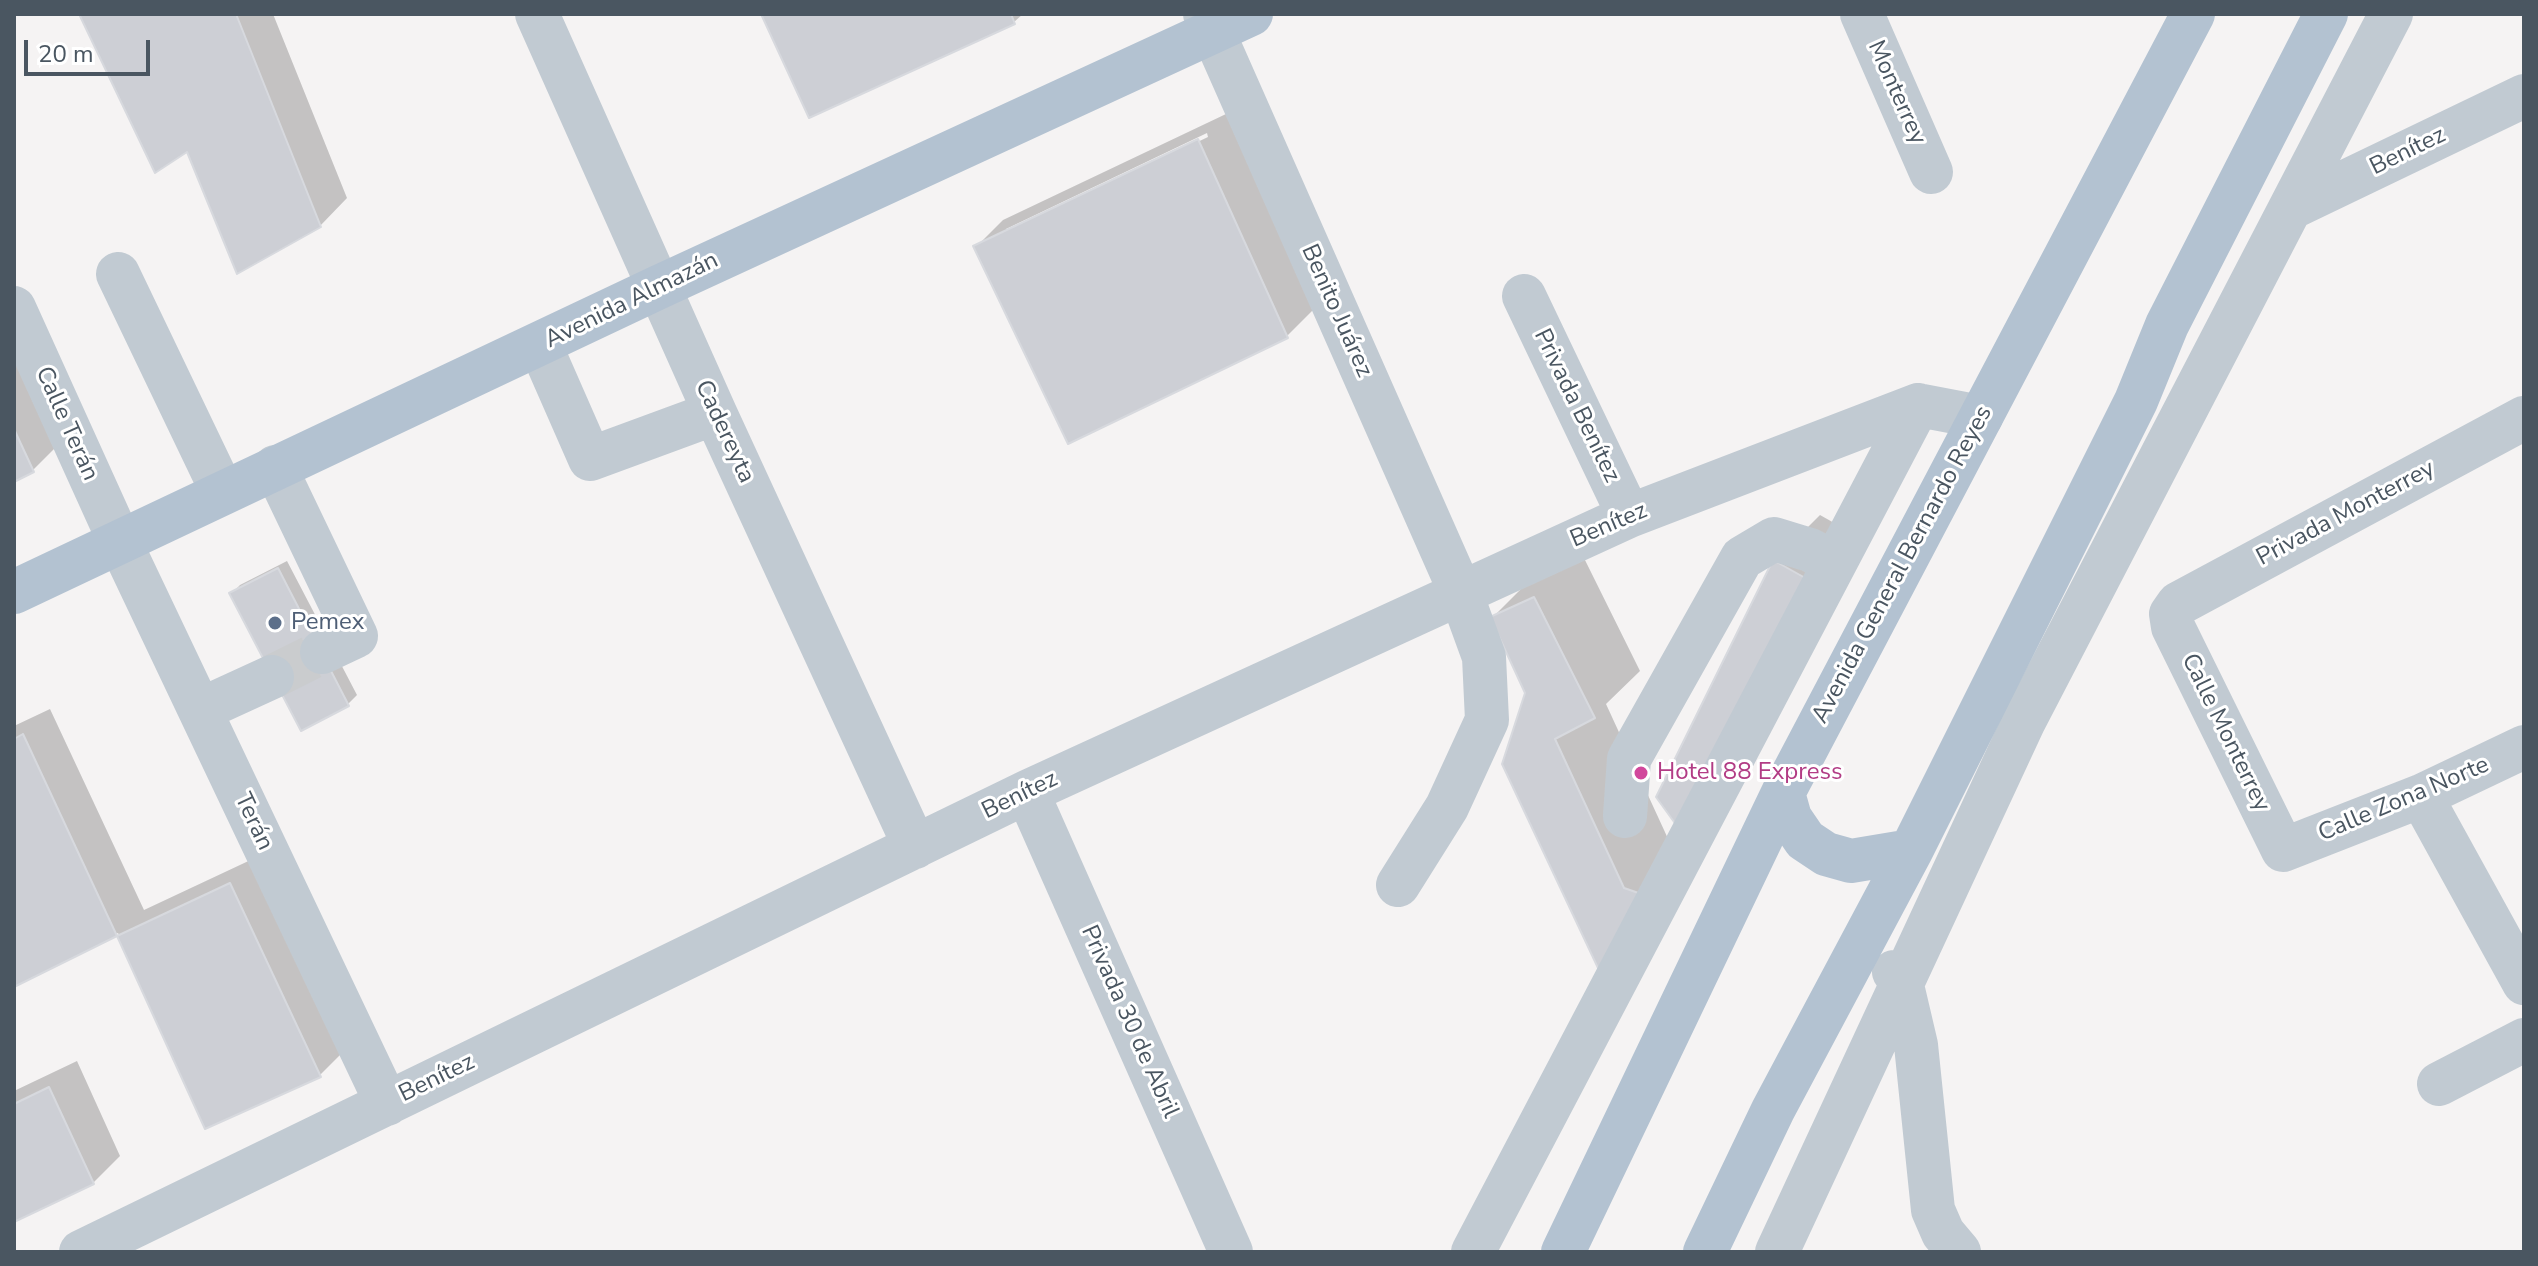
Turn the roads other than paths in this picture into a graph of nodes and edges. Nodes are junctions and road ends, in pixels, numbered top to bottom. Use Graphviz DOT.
graph roads {
  1 [pos="537,14"];
  2 [pos="1862,14"];
  3 [pos="2193,14"];
  4 [pos="2326,14"];
  5 [pos="2391,14"];
  6 [pos="1223,20"];
  7 [pos="2524,96"];
  8 [pos="1931,172"];
  9 [pos="2293,207"];
  10 [pos="118,274"];
  11 [pos="659,287"];
  12 [pos="1524,296"];
  13 [pos="14,308"];
  14 [pos="540,345"];
  15 [pos="1918,405"];
  16 [pos="715,413"];
  17 [pos="1981,417"];
  18 [pos="2524,418"];
  19 [pos="275,467"];
  20 [pos="222,491"];
  21 [pos="1629,516"];
  22 [pos="119,540"];
  23 [pos="1834,563"];
  24 [pos="1460,591"];
  25 [pos="14,592"];
  26 [pos="2171,614"];
  27 [pos="322,652"];
  28 [pos="272,677"];
  29 [pos="1985,701"];
  30 [pos="200,710"];
  31 [pos="2024,721"];
  32 [pos="2524,747"];
  33 [pos="1027,792"];
  34 [pos="1783,793"];
  35 [pos="2421,796"];
  36 [pos="1625,816"];
  37 [pos="915,847"];
  38 [pos="2283,850"];
  39 [pos="1911,851"];
  40 [pos="1398,885"];
  41 [pos="1866,936"];
  42 [pos="1901,981"];
  43 [pos="2524,983"];
  44 [pos="2524,1040"];
  45 [pos="2439,1084"];
  46 [pos="387,1104"];
  47 [pos="1480,1250"];
  48 [pos="81,1252"];
  49 [pos="1231,1252"];
  50 [pos="1563,1252"];
  51 [pos="1705,1252"];
  52 [pos="1777,1252"];
  53 [pos="1959,1252"];
  1 -- 11 [label="street, Cadereyta"];
  2 -- 8 [label="street, Monterrey"];
  3 -- 17 [label="main road, Avenida General Bernardo Reyes"];
  4 -- 29 [label="main road"];
  5 -- 9 [label="street"];
  6 -- 11 [label="main road, Avenida Almazán"];
  6 -- 24 [label="street, Benito Juárez"];
  7 -- 9 [label="street, Benítez"];
  9 -- 31 [label="street"];
  10 -- 20 [label="street"];
  11 -- 14 [label="main road, Avenida Almazán"];
  11 -- 16 [label="street, Cadereyta"];
  12 -- 21 [label="street, Privada Benítez"];
  13 -- 22 [label="street, Calle Terán"];
  14 -- 16 [label="street"];
  14 -- 19 [label="main road, Avenida Almazán"];
  15 -- 17 [label="street"];
  15 -- 21 [label="street, Benítez"];
  15 -- 23 [label="street"];
  16 -- 37 [label="street, Cadereyta"];
  17 -- 34 [label="main road, Avenida General Bernardo Reyes"];
  18 -- 26 [label="street, Privada Monterrey"];
  19 -- 20 [label="main road, Avenida Almazán"];
  19 -- 27 [label="street"];
  20 -- 22 [label="main road, Avenida Almazán"];
  21 -- 24 [label="street, Benítez"];
  22 -- 25 [label="main road, Avenida Almazán"];
  22 -- 30 [label="street, Terán"];
  23 -- 36 [label="street"];
  23 -- 47 [label="street"];
  24 -- 33 [label="street, Benítez"];
  24 -- 40 [label="street, Benito Juárez"];
  26 -- 38 [label="street, Calle Monterrey"];
  28 -- 30 [label="street"];
  29 -- 31 [label="street"];
  29 -- 39 [label="main road"];
  30 -- 46 [label="street, Terán"];
  31 -- 42 [label="street"];
  32 -- 35 [label="street, Calle Zona Norte"];
  33 -- 37 [label="street, Benítez"];
  33 -- 49 [label="street, Privada 30 de Abril"];
  34 -- 39 [label="main road"];
  34 -- 50 [label="main road, Avenida General Bernardo Reyes"];
  35 -- 38 [label="street, Calle Zona Norte"];
  35 -- 43 [label="street"];
  37 -- 46 [label="street, Benítez"];
  39 -- 41 [label="main road"];
  41 -- 42 [label="street"];
  41 -- 51 [label="main road"];
  42 -- 52 [label="street"];
  42 -- 53 [label="street"];
  44 -- 45 [label="street"];
  46 -- 48 [label="street, Benítez"];
}
